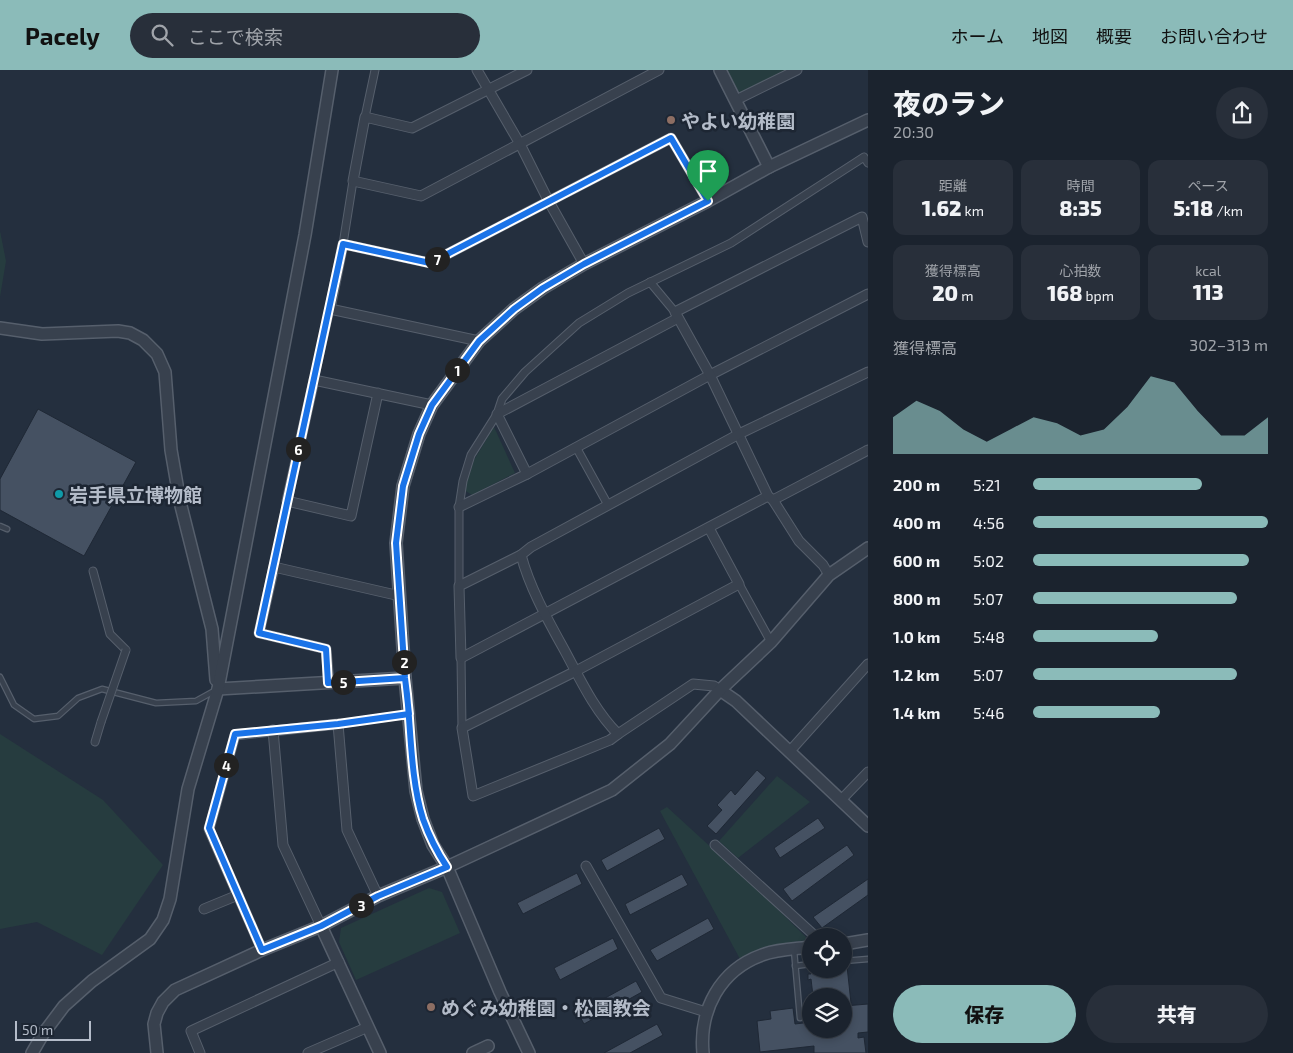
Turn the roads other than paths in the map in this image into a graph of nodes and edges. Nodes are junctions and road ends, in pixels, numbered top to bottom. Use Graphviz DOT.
graph roads {
  1 [pos="332,70"];
  2 [pos="376,70"];
  3 [pos="478,70"];
  4 [pos="526,70"];
  5 [pos="659,70"];
  6 [pos="720,70"];
  7 [pos="797,70"];
  8 [pos="488,91"];
  9 [pos="736,100"];
  10 [pos="365,117"];
  11 [pos="868,120"];
  12 [pos="520,144"];
  13 [pos="868,163"];
  14 [pos="770,167"];
  15 [pos="353,181"];
  16 [pos="548,200"];
  17 [pos="708,201"];
  18 [pos="865,216"];
  19 [pos="868,242"];
  20 [pos="343,244"];
  21 [pos="584,264"];
  22 [pos="650,282"];
  23 [pos="868,294"];
  24 [pos="330,309"];
  25 [pos="676,315"];
  26 [pos="0,328"];
  27 [pos="479,341"];
  28 [pos="868,372"];
  29 [pos="710,375"];
  30 [pos="314,380"];
  31 [pos="378,393"];
  32 [pos="432,405"];
  33 [pos="497,414"];
  34 [pos="739,434"];
  35 [pos="576,447"];
  36 [pos="868,450"];
  37 [pos="527,474"];
  38 [pos="771,498"];
  39 [pos="286,501"];
  40 [pos="608,505"];
  41 [pos="459,506"];
  42 [pos="0,526"];
  43 [pos="709,528"];
  44 [pos="7,529"];
  45 [pos="868,548"];
  46 [pos="522,555"];
  47 [pos="274,566"];
  48 [pos="93,571"];
  49 [pos="830,575"];
  50 [pos="739,584"];
  51 [pos="458,586"];
  52 [pos="400,596"];
  53 [pos="545,614"];
  54 [pos="771,642"];
  55 [pos="461,658"];
  56 [pos="868,664"];
  57 [pos="576,671"];
  58 [pos="0,677"];
  59 [pos="405,678"];
  60 [pos="328,683"];
  61 [pos="218,689"];
  62 [pos="720,690"];
  63 [pos="409,714"];
  64 [pos="338,724"];
  65 [pos="462,728"];
  66 [pos="273,730"];
  67 [pos="618,734"];
  68 [pos="95,742"];
  69 [pos="790,751"];
  70 [pos="868,772"];
  71 [pos="841,800"];
  72 [pos="868,826"];
  73 [pos="715,845"];
  74 [pos="586,866"];
  75 [pos="447,867"];
  76 [pos="238,895"];
  77 [pos="378,896"];
  78 [pos="204,909"];
  79 [pos="321,926"];
  80 [pos="806,928"];
  81 [pos="868,940"];
  82 [pos="852,943"];
  83 [pos="802,948"];
  84 [pos="794,949"];
  85 [pos="262,950"];
  86 [pos="868,959"];
  87 [pos="852,960"];
  88 [pos="339,962"];
  89 [pos="802,965"];
  90 [pos="795,966"];
  91 [pos="706,1012"];
  92 [pos="800,1018"];
  93 [pos="368,1027"];
  94 [pos="490,1050"];
  95 [pos="32,1053"];
  96 [pos="157,1053"];
  97 [pos="200,1053"];
  98 [pos="308,1053"];
  99 [pos="380,1053"];
  100 [pos="474,1053"];
  101 [pos="529,1053"];
  102 [pos="703,1053"];
  1 -- 61 [label="street"];
  2 -- 10 [label="street"];
  3 -- 8 [label="street"];
  4 -- 8 [label="street"];
  5 -- 12 [label="street"];
  6 -- 9 [label="street"];
  7 -- 9 [label="street"];
  8 -- 10 [label="street"];
  8 -- 12 [label="street"];
  9 -- 14 [label="street"];
  10 -- 15 [label="street"];
  11 -- 14 [label="street"];
  12 -- 15 [label="street"];
  12 -- 16 [label="street"];
  13 -- 22 [label="street"];
  14 -- 17 [label="street"];
  15 -- 20 [label="street"];
  16 -- 17 [label="street"];
  16 -- 20 [label="street"];
  16 -- 21 [label="street"];
  17 -- 21 [label="street"];
  18 -- 19 [label="street"];
  18 -- 25 [label="street"];
  20 -- 24 [label="street"];
  21 -- 27 [label="street"];
  22 -- 25 [label="street"];
  22 -- 33 [label="street"];
  23 -- 29 [label="street"];
  24 -- 27 [label="street"];
  24 -- 30 [label="street"];
  25 -- 29 [label="street"];
  25 -- 33 [label="street"];
  26 -- 61 [label="street"];
  27 -- 32 [label="street"];
  28 -- 34 [label="street"];
  29 -- 34 [label="street"];
  29 -- 35 [label="street"];
  30 -- 31 [label="street"];
  30 -- 39 [label="street"];
  31 -- 32 [label="street"];
  31 -- 39 [label="street"];
  32 -- 52 [label="street"];
  33 -- 37 [label="street"];
  33 -- 41 [label="street"];
  34 -- 38 [label="street"];
  34 -- 40 [label="street"];
  35 -- 37 [label="street"];
  35 -- 40 [label="street"];
  36 -- 38 [label="street"];
  37 -- 41 [label="street"];
  38 -- 43 [label="street"];
  38 -- 49 [label="street"];
  39 -- 47 [label="street"];
  40 -- 46 [label="street"];
  41 -- 51 [label="street"];
  42 -- 44 [label="lane"];
  43 -- 50 [label="street"];
  43 -- 53 [label="street"];
  45 -- 49 [label="street"];
  46 -- 51 [label="street"];
  46 -- 53 [label="street"];
  47 -- 52 [label="street"];
  47 -- 60 [label="street"];
  48 -- 68 [label="street, bridge"];
  49 -- 54 [label="street"];
  50 -- 54 [label="street"];
  50 -- 57 [label="street"];
  51 -- 55 [label="street"];
  52 -- 59 [label="street"];
  53 -- 55 [label="street"];
  53 -- 57 [label="street"];
  54 -- 62 [label="street"];
  55 -- 65 [label="street"];
  56 -- 69 [label="street"];
  57 -- 65 [label="street"];
  57 -- 67 [label="street"];
  58 -- 61 [label="lane"];
  59 -- 60 [label="street"];
  59 -- 63 [label="street"];
  60 -- 61 [label="street"];
  61 -- 95 [label="street"];
  62 -- 67 [label="street"];
  62 -- 69 [label="street"];
  62 -- 75 [label="street"];
  63 -- 64 [label="street"];
  63 -- 75 [label="street"];
  64 -- 66 [label="street"];
  64 -- 77 [label="street"];
  65 -- 67 [label="street"];
  66 -- 76 [label="street"];
  66 -- 79 [label="street"];
  69 -- 71 [label="street"];
  70 -- 71 [label="street"];
  71 -- 72 [label="street"];
  73 -- 80 [label="street"];
  74 -- 91 [label="street"];
  75 -- 77 [label="street"];
  75 -- 101 [label="street"];
  76 -- 78 [label="street"];
  76 -- 85 [label="street"];
  77 -- 79 [label="street"];
  79 -- 85 [label="street"];
  79 -- 88 [label="street"];
  81 -- 82 [label="street"];
  83 -- 84 [label="street"];
  84 -- 90 [label="lane"];
  84 -- 91 [label="street"];
  85 -- 96 [label="street"];
  86 -- 87 [label="lane"];
  88 -- 93 [label="street"];
  88 -- 97 [label="street"];
  89 -- 90 [label="lane"];
  90 -- 92 [label="lane"];
  91 -- 102 [label="street"];
  93 -- 98 [label="street"];
  93 -- 99 [label="street"];
  94 -- 100 [label="street"];
}
